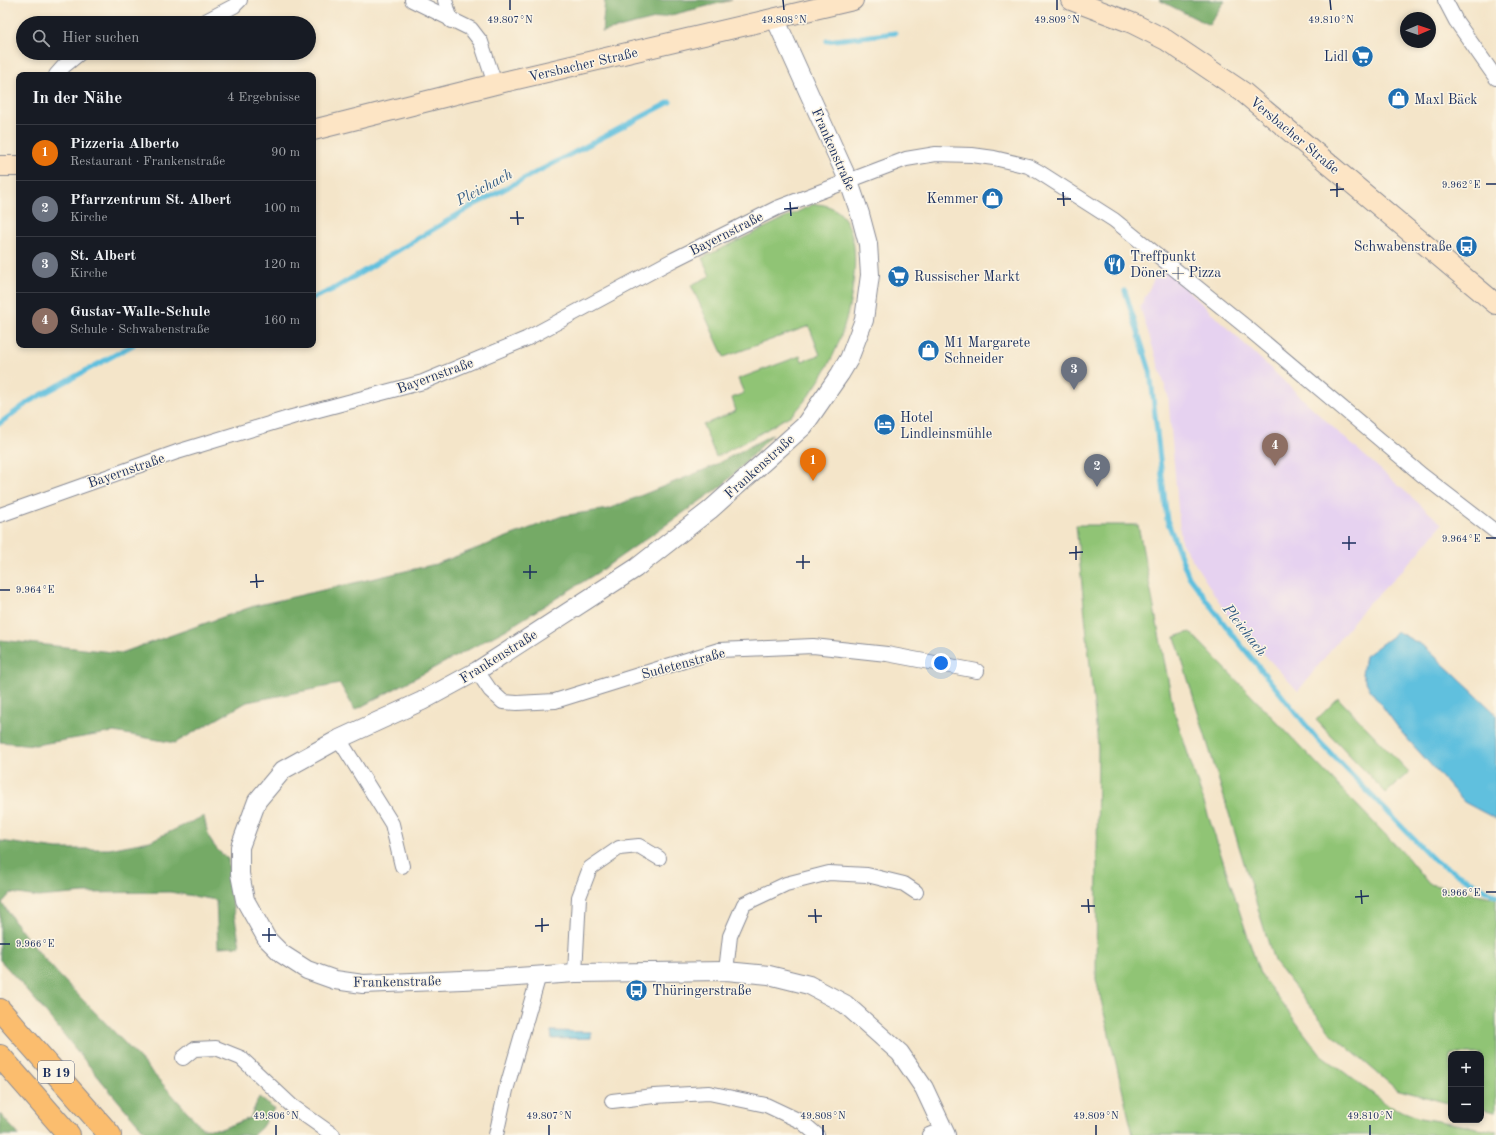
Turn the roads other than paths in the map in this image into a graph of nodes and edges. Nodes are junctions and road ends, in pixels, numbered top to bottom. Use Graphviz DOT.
graph roads {
  1 [pos="240,0"];
  2 [pos="412,0"];
  3 [pos="445,0"];
  4 [pos="853,0"];
  5 [pos="1071,0"];
  6 [pos="1445,0"];
  7 [pos="215,16"];
  8 [pos="775,18"];
  9 [pos="452,20"];
  10 [pos="71,60"];
  11 [pos="59,72"];
  12 [pos="1496,78"];
  13 [pos="495,84"];
  14 [pos="316,129"];
  15 [pos="0,166"];
  16 [pos="16,166"];
  17 [pos="849,182"];
  18 [pos="1496,304"];
  19 [pos="0,515"];
  20 [pos="1496,532"];
  21 [pos="977,671"];
  22 [pos="477,672"];
  23 [pos="339,739"];
  24 [pos="659,858"];
  25 [pos="402,866"];
  26 [pos="916,892"];
  27 [pos="726,972"];
  28 [pos="575,973"];
  29 [pos="539,975"];
  30 [pos="0,1010"];
  31 [pos="0,1056"];
  32 [pos="183,1058"];
  33 [pos="612,1101"];
  34 [pos="940,1133"];
  35 [pos="68,1135"];
  36 [pos="110,1135"];
  37 [pos="334,1135"];
  38 [pos="496,1135"];
  39 [pos="817,1135"];
  1 -- 7 [label="street"];
  2 -- 9 [label="street"];
  3 -- 9 [label="street"];
  4 -- 8 [label="main road, Versbacher Straße"];
  5 -- 18 [label="main road, Versbacher Straße"];
  6 -- 12 [label="street"];
  8 -- 13 [label="main road, Versbacher Straße"];
  8 -- 17 [label="street, Frankenstraße"];
  9 -- 13 [label="street"];
  10 -- 11 [label="street"];
  13 -- 14 [label="main road, Versbacher Straße"];
  15 -- 16 [label="main road"];
  17 -- 19 [label="street, Bayernstraße"];
  17 -- 20 [label="street"];
  17 -- 22 [label="street, Frankenstraße"];
  21 -- 22 [label="street, Sudetenstraße"];
  22 -- 23 [label="street, Frankenstraße"];
  23 -- 25 [label="street"];
  23 -- 29 [label="street, Frankenstraße"];
  24 -- 28 [label="street"];
  26 -- 27 [label="street"];
  27 -- 28 [label="street, Frankenstraße"];
  27 -- 34 [label="street, Frankenstraße"];
  28 -- 29 [label="street, Frankenstraße"];
  29 -- 38 [label="street"];
  30 -- 36 [label="highway, B 19"];
  31 -- 35 [label="highway, B 19"];
  32 -- 37 [label="street"];
  33 -- 39 [label="street"];
}
